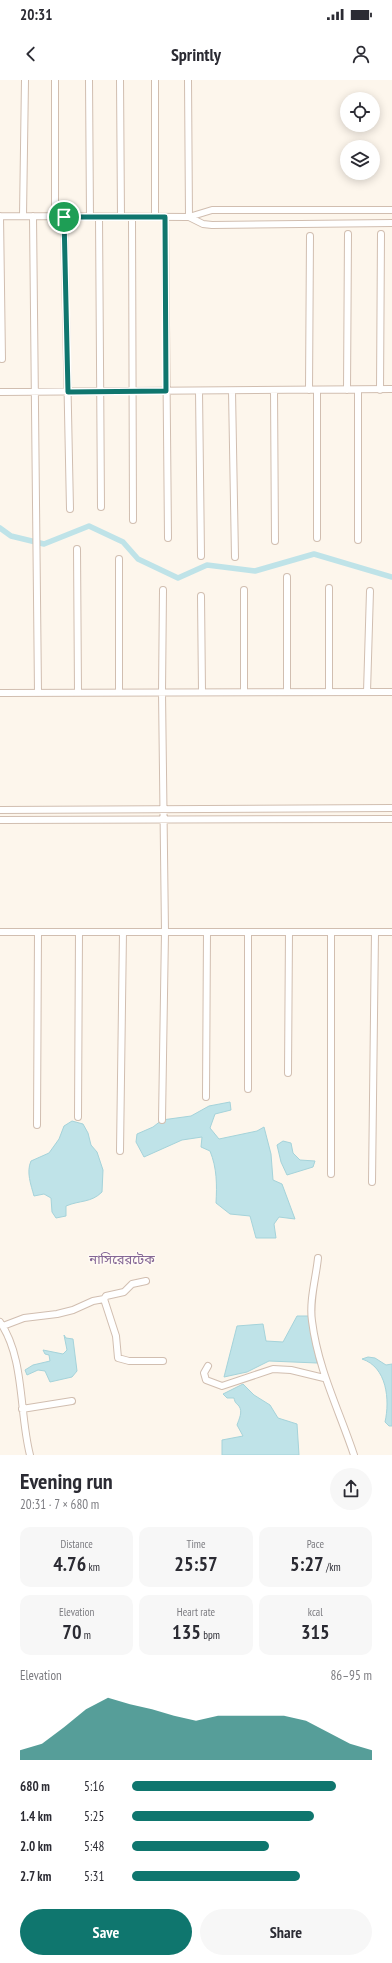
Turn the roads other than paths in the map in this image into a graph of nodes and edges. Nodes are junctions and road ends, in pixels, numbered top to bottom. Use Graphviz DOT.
graph roads {
  1 [pos="24,80"];
  2 [pos="56,80"];
  3 [pos="89,80"];
  4 [pos="120,80"];
  5 [pos="155,80"];
  6 [pos="188,80"];
  7 [pos="392,210"];
  8 [pos="0,216"];
  9 [pos="23,216"];
  10 [pos="33,216"];
  11 [pos="55,216"];
  12 [pos="64,217"];
  13 [pos="90,217"];
  14 [pos="99,217"];
  15 [pos="120,217"];
  16 [pos="132,217"];
  17 [pos="155,217"];
  18 [pos="165,217"];
  19 [pos="189,217"];
  20 [pos="392,223"];
  21 [pos="348,234"];
  22 [pos="381,234"];
  23 [pos="310,236"];
  24 [pos="2,359"];
  25 [pos="274,390"];
  26 [pos="309,390"];
  27 [pos="317,390"];
  28 [pos="347,390"];
  29 [pos="358,390"];
  30 [pos="380,390"];
  31 [pos="392,390"];
  32 [pos="134,391"];
  33 [pos="166,391"];
  34 [pos="199,391"];
  35 [pos="232,391"];
  36 [pos="0,392"];
  37 [pos="34,392"];
  38 [pos="68,392"];
  39 [pos="101,392"];
  40 [pos="101,507"];
  41 [pos="70,509"];
  42 [pos="133,520"];
  43 [pos="168,538"];
  44 [pos="317,538"];
  45 [pos="358,540"];
  46 [pos="275,541"];
  47 [pos="77,549"];
  48 [pos="201,556"];
  49 [pos="235,557"];
  50 [pos="119,559"];
  51 [pos="286,577"];
  52 [pos="329,588"];
  53 [pos="163,590"];
  54 [pos="244,590"];
  55 [pos="370,591"];
  56 [pos="201,596"];
  57 [pos="78,692"];
  58 [pos="119,692"];
  59 [pos="162,692"];
  60 [pos="202,692"];
  61 [pos="244,692"];
  62 [pos="287,692"];
  63 [pos="328,692"];
  64 [pos="366,692"];
  65 [pos="392,692"];
  66 [pos="0,693"];
  67 [pos="38,693"];
  68 [pos="392,808"];
  69 [pos="164,809"];
  70 [pos="0,810"];
  71 [pos="164,819"];
  72 [pos="392,819"];
  73 [pos="0,820"];
  74 [pos="0,932"];
  75 [pos="38,932"];
  76 [pos="79,932"];
  77 [pos="123,932"];
  78 [pos="164,932"];
  79 [pos="207,932"];
  80 [pos="248,932"];
  81 [pos="289,932"];
  82 [pos="331,932"];
  83 [pos="375,932"];
  84 [pos="392,932"];
  85 [pos="288,1073"];
  86 [pos="248,1089"];
  87 [pos="206,1097"];
  88 [pos="78,1117"];
  89 [pos="162,1120"];
  90 [pos="37,1125"];
  91 [pos="120,1151"];
  92 [pos="331,1174"];
  93 [pos="372,1182"];
  94 [pos="318,1258"];
  95 [pos="146,1281"];
  96 [pos="104,1298"];
  97 [pos="2,1324"];
  98 [pos="163,1361"];
  99 [pos="208,1366"];
  100 [pos="324,1378"];
  101 [pos="72,1401"];
  102 [pos="22,1409"];
  103 [pos="30,1455"];
  104 [pos="354,1455"];
  1 -- 9 [label="street"];
  2 -- 11 [label="street"];
  3 -- 13 [label="street"];
  4 -- 15 [label="street"];
  5 -- 17 [label="street"];
  6 -- 19 [label="street"];
  7 -- 19 [label="street"];
  8 -- 9 [label="street"];
  8 -- 24 [label="street"];
  9 -- 10 [label="street"];
  10 -- 11 [label="street"];
  10 -- 37 [label="street"];
  11 -- 12 [label="street"];
  12 -- 13 [label="street"];
  12 -- 38 [label="street"];
  13 -- 14 [label="street"];
  14 -- 15 [label="street"];
  14 -- 39 [label="street"];
  15 -- 16 [label="street"];
  16 -- 17 [label="street"];
  16 -- 32 [label="street"];
  17 -- 18 [label="street"];
  18 -- 19 [label="street"];
  18 -- 33 [label="street"];
  19 -- 20 [label="street"];
  21 -- 28 [label="street"];
  22 -- 30 [label="street"];
  23 -- 26 [label="street"];
  25 -- 26 [label="street"];
  25 -- 35 [label="street"];
  25 -- 46 [label="street"];
  26 -- 27 [label="street"];
  27 -- 28 [label="street"];
  27 -- 44 [label="street"];
  28 -- 29 [label="street"];
  29 -- 30 [label="street"];
  29 -- 45 [label="street"];
  30 -- 31 [label="street"];
  32 -- 33 [label="street"];
  32 -- 39 [label="street"];
  32 -- 42 [label="street"];
  33 -- 34 [label="street"];
  33 -- 43 [label="street"];
  34 -- 35 [label="street"];
  34 -- 48 [label="street"];
  35 -- 49 [label="street"];
  36 -- 37 [label="street"];
  37 -- 38 [label="street"];
  37 -- 67 [label="street"];
  38 -- 39 [label="street"];
  38 -- 41 [label="street"];
  39 -- 40 [label="street"];
  47 -- 57 [label="street"];
  50 -- 58 [label="street"];
  51 -- 62 [label="street"];
  52 -- 63 [label="street"];
  53 -- 59 [label="street"];
  54 -- 61 [label="street"];
  55 -- 64 [label="street"];
  56 -- 60 [label="street"];
  57 -- 58 [label="street"];
  57 -- 67 [label="street"];
  58 -- 59 [label="street"];
  59 -- 60 [label="street"];
  59 -- 69 [label="street"];
  60 -- 61 [label="street"];
  61 -- 62 [label="street"];
  62 -- 63 [label="street"];
  63 -- 64 [label="street"];
  64 -- 65 [label="street"];
  66 -- 67 [label="street"];
  68 -- 69 [label="street"];
  69 -- 70 [label="street"];
  69 -- 71 [label="street"];
  71 -- 72 [label="street"];
  71 -- 73 [label="street"];
  71 -- 78 [label="street"];
  74 -- 75 [label="street"];
  75 -- 76 [label="street"];
  75 -- 90 [label="street"];
  76 -- 77 [label="street"];
  76 -- 88 [label="street"];
  77 -- 78 [label="street"];
  77 -- 91 [label="street"];
  78 -- 79 [label="street"];
  78 -- 89 [label="street"];
  79 -- 80 [label="street"];
  79 -- 87 [label="street"];
  80 -- 81 [label="street"];
  80 -- 86 [label="street"];
  81 -- 82 [label="street"];
  81 -- 85 [label="street"];
  82 -- 83 [label="street"];
  82 -- 92 [label="street"];
  83 -- 84 [label="street"];
  83 -- 93 [label="street"];
  94 -- 100 [label="street"];
  95 -- 96 [label="street"];
  96 -- 97 [label="street"];
  96 -- 98 [label="street"];
  97 -- 102 [label="street"];
  99 -- 100 [label="street"];
  100 -- 104 [label="street"];
  101 -- 102 [label="street"];
  102 -- 103 [label="street"];
}
